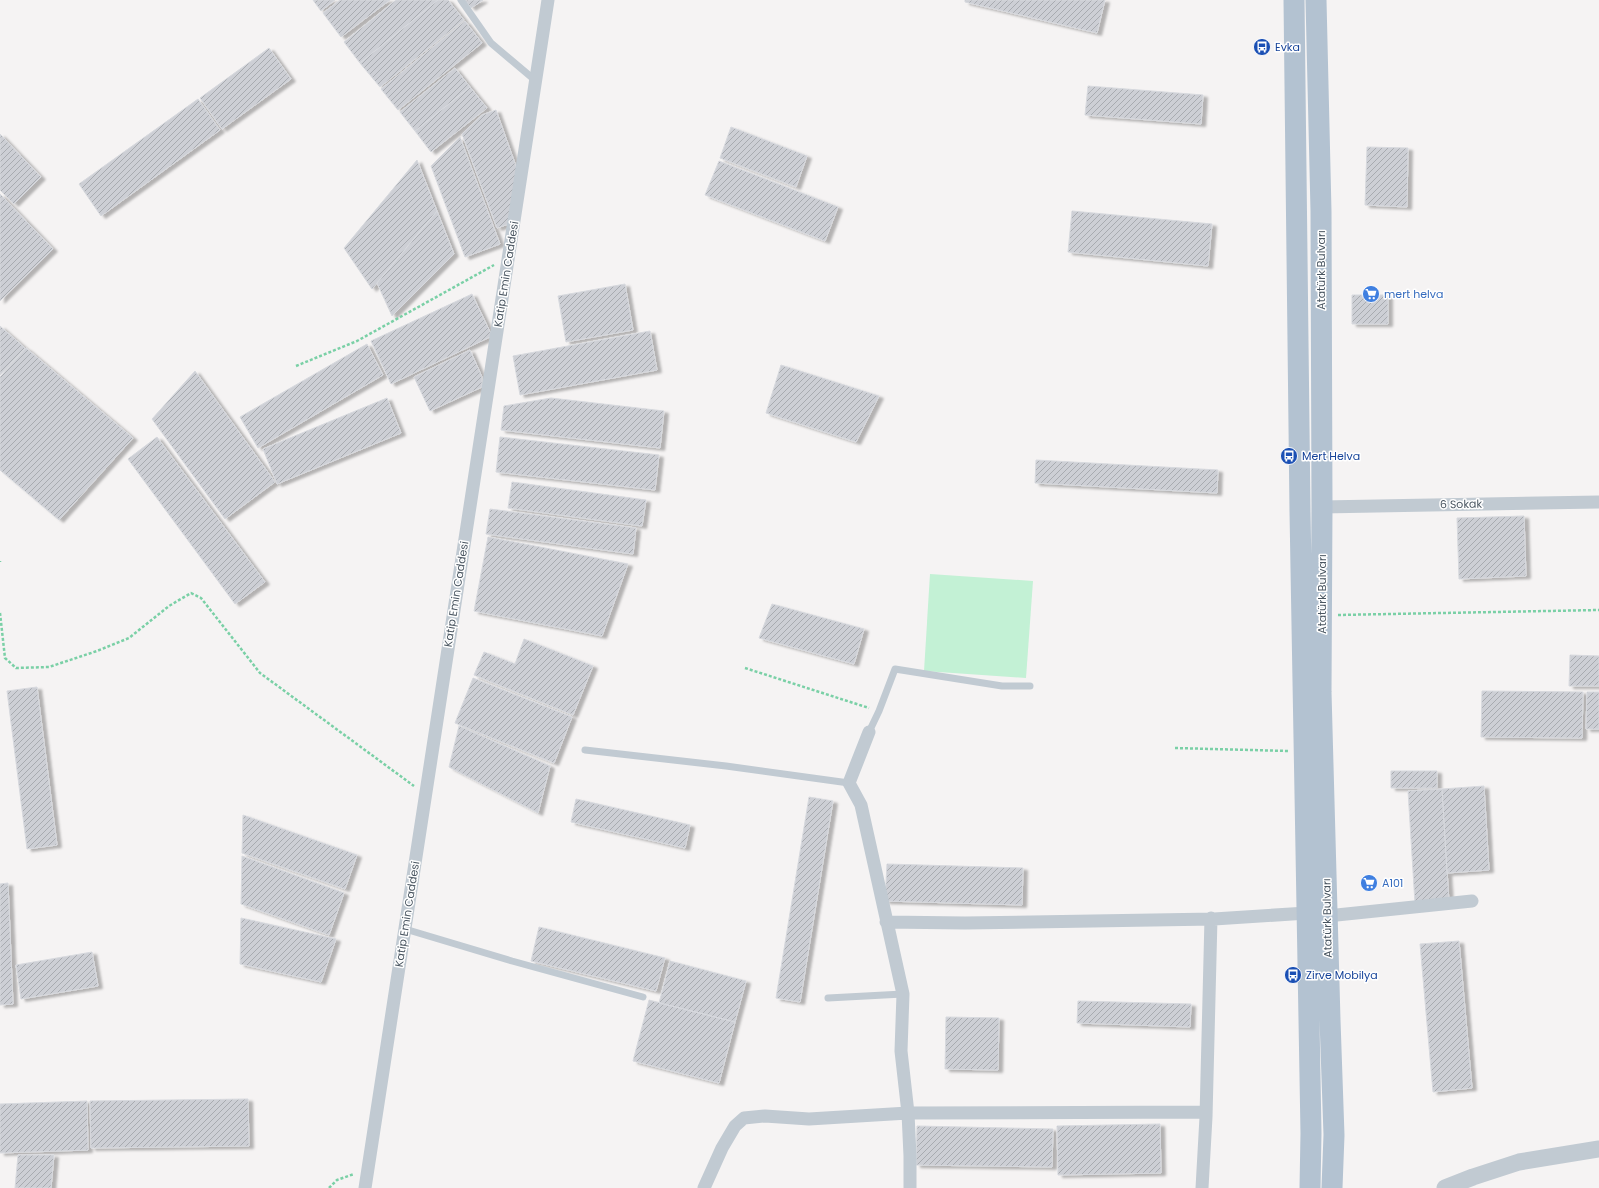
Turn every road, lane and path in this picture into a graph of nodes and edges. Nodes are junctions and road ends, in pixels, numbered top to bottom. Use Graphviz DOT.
graph roads {
  1 [pos="461,0"];
  2 [pos="548,0"];
  3 [pos="1294,0"];
  4 [pos="1316,0"];
  5 [pos="536,81"];
  6 [pos="508,257"];
  7 [pos="296,366"];
  8 [pos="1599,502"];
  9 [pos="1322,507"];
  10 [pos="1599,610"];
  11 [pos="0,613"];
  12 [pos="1322,615"];
  13 [pos="745,668"];
  14 [pos="1030,686"];
  15 [pos="879,711"];
  16 [pos="869,732"];
  17 [pos="1175,748"];
  18 [pos="585,750"];
  19 [pos="1305,752"];
  20 [pos="849,783"];
  21 [pos="425,795"];
  22 [pos="1472,902"];
  23 [pos="1307,913"];
  24 [pos="1327,916"];
  25 [pos="1211,918"];
  26 [pos="886,922"];
  27 [pos="405,929"];
  28 [pos="902,994"];
  29 [pos="642,997"];
  30 [pos="828,998"];
  31 [pos="1206,1112"];
  32 [pos="908,1113"];
  33 [pos="1599,1149"];
  34 [pos="368,1169"];
  35 [pos="1473,1182"];
  36 [pos="329,1188"];
  37 [pos="365,1188"];
  38 [pos="704,1188"];
  39 [pos="910,1188"];
  40 [pos="1202,1188"];
  41 [pos="1310,1188"];
  42 [pos="1332,1188"];
  43 [pos="1445,1188"];
  1 -- 5 [label="lane"];
  2 -- 5 [label="street, Katip Emin Caddesi"];
  3 -- 19 [label="main road, Atatürk Bulvarı"];
  4 -- 9 [label="main road, Atatürk Bulvarı"];
  5 -- 6 [label="street, Katip Emin Caddesi"];
  6 -- 7 [label="path"];
  6 -- 21 [label="street, Katip Emin Caddesi"];
  8 -- 9 [label="street, 6 Sokak"];
  9 -- 12 [label="main road, Atatürk Bulvarı"];
  10 -- 12 [label="path"];
  11 -- 21 [label="path"];
  12 -- 24 [label="main road, Atatürk Bulvarı"];
  13 -- 15 [label="path"];
  14 -- 15 [label="lane"];
  15 -- 16 [label="lane"];
  16 -- 20 [label="street"];
  17 -- 19 [label="path"];
  18 -- 20 [label="lane"];
  19 -- 23 [label="main road, Atatürk Bulvarı"];
  20 -- 26 [label="street"];
  21 -- 27 [label="street, Katip Emin Caddesi"];
  22 -- 24 [label="street"];
  23 -- 25 [label="street"];
  23 -- 41 [label="main road, Atatürk Bulvarı"];
  24 -- 42 [label="main road, Atatürk Bulvarı"];
  25 -- 26 [label="street"];
  25 -- 31 [label="street"];
  26 -- 28 [label="street"];
  27 -- 29 [label="lane"];
  27 -- 34 [label="street, Katip Emin Caddesi"];
  28 -- 30 [label="lane"];
  28 -- 32 [label="street"];
  31 -- 32 [label="street"];
  31 -- 40 [label="street"];
  32 -- 38 [label="street"];
  32 -- 39 [label="street"];
  33 -- 35 [label="street"];
  34 -- 36 [label="path"];
  34 -- 37 [label="street, Katip Emin Caddesi"];
  35 -- 43 [label="street"];
}
